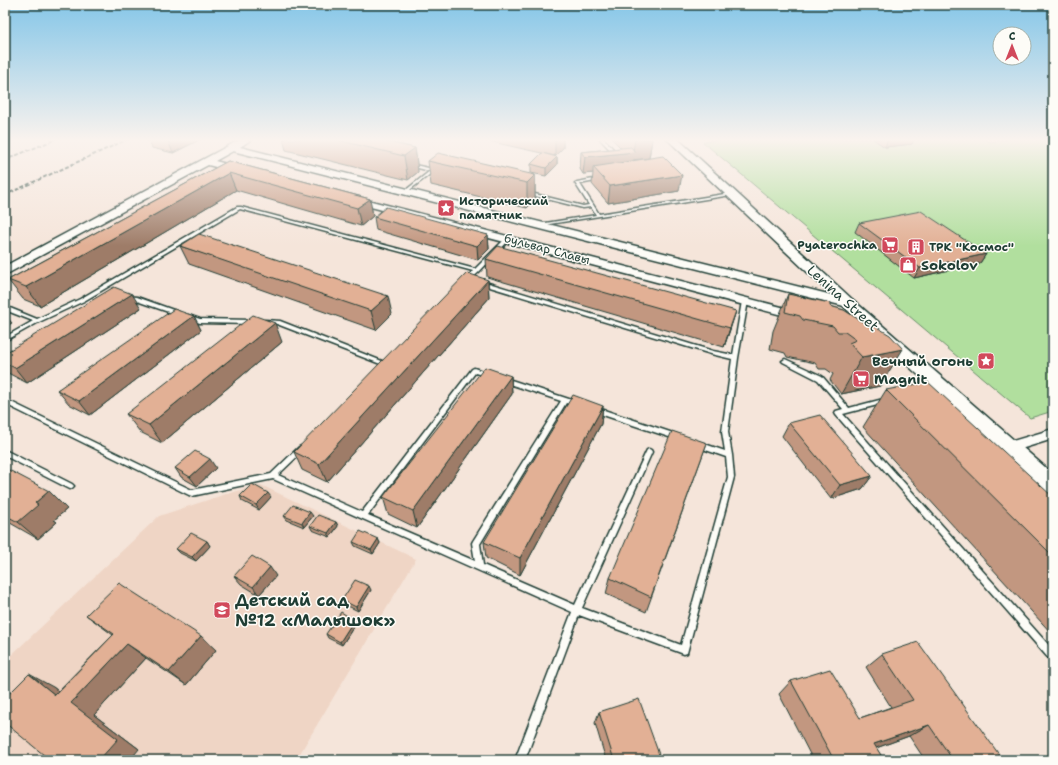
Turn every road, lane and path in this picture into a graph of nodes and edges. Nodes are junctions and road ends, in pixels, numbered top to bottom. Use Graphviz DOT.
graph roads {
  1 [pos="184,175"];
  2 [pos="341,175"];
  3 [pos="427,175"];
  4 [pos="710,175"];
  5 [pos="601,179"];
  6 [pos="407,191"];
  7 [pos="523,192"];
  8 [pos="731,194"];
  9 [pos="338,195"];
  10 [pos="592,206"];
  11 [pos="598,215"];
  12 [pos="539,225"];
  13 [pos="508,239"];
  14 [pos="477,270"];
  15 [pos="5,271"];
  16 [pos="469,279"];
  17 [pos="463,284"];
  18 [pos="120,298"];
  19 [pos="97,299"];
  20 [pos="82,300"];
  21 [pos="745,301"];
  22 [pos="848,303"];
  23 [pos="5,308"];
  24 [pos="812,318"];
  25 [pos="37,320"];
  26 [pos="864,332"];
  27 [pos="887,337"];
  28 [pos="5,339"];
  29 [pos="735,358"];
  30 [pos="391,359"];
  31 [pos="785,361"];
  32 [pos="385,364"];
  33 [pos="380,370"];
  34 [pos="891,399"];
  35 [pos="565,400"];
  36 [pos="5,402"];
  37 [pos="580,405"];
  38 [pos="588,408"];
  39 [pos="847,410"];
  40 [pos="1053,434"];
  41 [pos="685,440"];
  42 [pos="692,442"];
  43 [pos="307,443"];
  44 [pos="1011,447"];
  45 [pos="650,452"];
  46 [pos="5,454"];
  47 [pos="729,455"];
  48 [pos="273,476"];
  49 [pos="70,486"];
  50 [pos="1053,486"];
  51 [pos="363,516"];
  52 [pos="480,568"];
  53 [pos="577,610"];
  54 [pos="1053,657"];
  55 [pos="520,760"];
  1 -- 15 [label="street"];
  2 -- 6 [label="street, бульвар Славы"];
  3 -- 6 [label="lane"];
  4 -- 8 [label="main road, Lenina Street"];
  5 -- 10 [label="lane"];
  6 -- 12 [label="street, бульвар Славы"];
  7 -- 10 [label="lane"];
  8 -- 11 [label="lane"];
  8 -- 22 [label="main road, Lenina Street"];
  9 -- 13 [label="street, бульвар Славы"];
  10 -- 11 [label="lane"];
  11 -- 12 [label="lane"];
  12 -- 22 [label="street, бульвар Славы"];
  13 -- 14 [label="lane"];
  13 -- 21 [label="street, бульвар Славы"];
  14 -- 16 [label="lane"];
  14 -- 20 [label="lane"];
  16 -- 17 [label="lane"];
  16 -- 29 [label="lane"];
  18 -- 32 [label="lane"];
  19 -- 20 [label="lane"];
  20 -- 25 [label="lane"];
  21 -- 24 [label="street, бульвар Славы"];
  21 -- 29 [label="lane"];
  22 -- 27 [label="main road, Lenina Street"];
  23 -- 25 [label="lane"];
  25 -- 28 [label="lane"];
  26 -- 27 [label="street"];
  27 -- 44 [label="main road, Lenina Street"];
  29 -- 47 [label="lane"];
  30 -- 32 [label="lane"];
  31 -- 39 [label="lane"];
  32 -- 33 [label="lane"];
  34 -- 39 [label="lane"];
  35 -- 37 [label="lane"];
  35 -- 51 [label="lane"];
  35 -- 52 [label="lane"];
  36 -- 48 [label="lane"];
  38 -- 41 [label="lane"];
  39 -- 54 [label="lane"];
  40 -- 44 [label="street"];
  42 -- 47 [label="lane"];
  43 -- 48 [label="lane"];
  44 -- 50 [label="main road, Lenina Street"];
  45 -- 53 [label="lane"];
  46 -- 49 [label="lane"];
  47 -- 53 [label="lane"];
  48 -- 51 [label="lane"];
  51 -- 52 [label="lane"];
  52 -- 53 [label="lane"];
  53 -- 55 [label="lane"];
}
